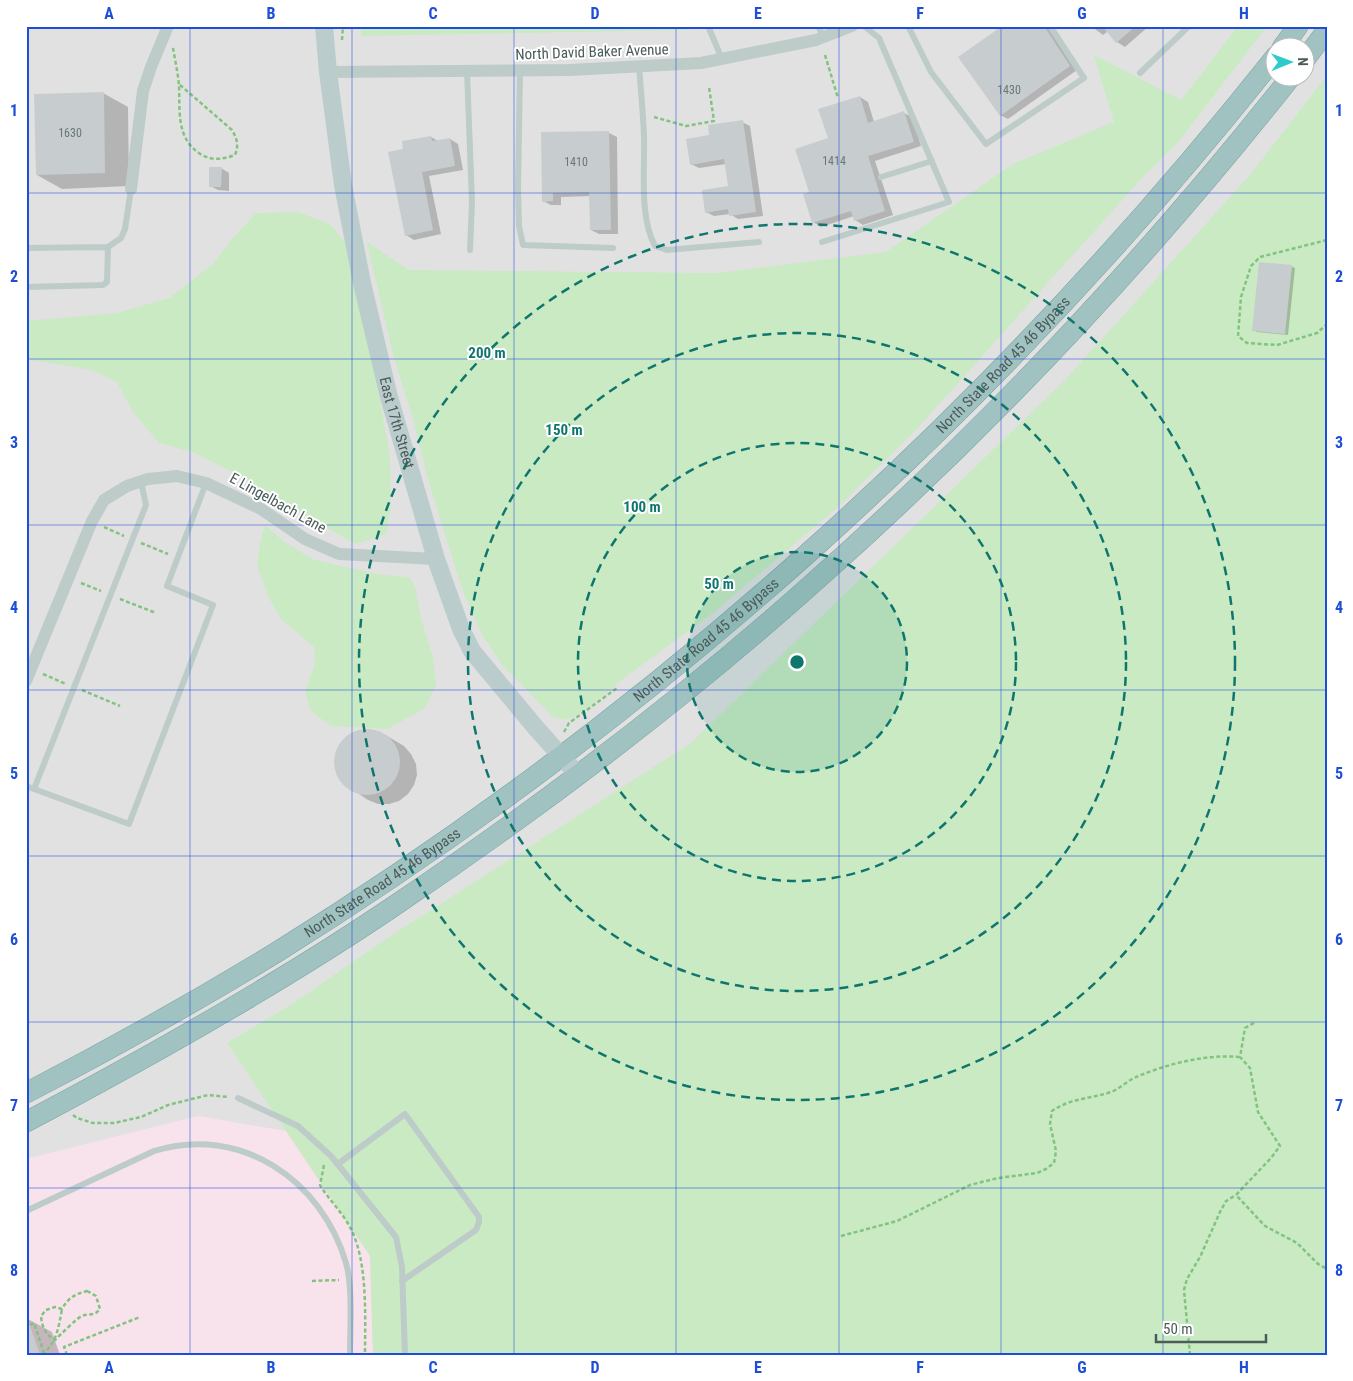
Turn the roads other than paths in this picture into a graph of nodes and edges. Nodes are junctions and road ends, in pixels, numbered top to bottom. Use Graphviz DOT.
graph roads {
  1 [pos="168,26"];
  2 [pos="324,26"];
  3 [pos="852,26"];
  4 [pos="864,26"];
  5 [pos="908,26"];
  6 [pos="1050,26"];
  7 [pos="1189,26"];
  8 [pos="1298,26"];
  9 [pos="712,28"];
  10 [pos="1327,30"];
  11 [pos="821,32"];
  12 [pos="1289,38"];
  13 [pos="1316,45"];
  14 [pos="722,59"];
  15 [pos="639,67"];
  16 [pos="1266,68"];
  17 [pos="467,71"];
  18 [pos="520,71"];
  19 [pos="328,72"];
  20 [pos="1140,73"];
  21 [pos="1282,88"];
  22 [pos="932,161"];
  23 [pos="881,177"];
  24 [pos="131,189"];
  25 [pos="759,242"];
  26 [pos="822,242"];
  27 [pos="108,247"];
  28 [pos="26,248"];
  29 [pos="613,248"];
  30 [pos="470,250"];
  31 [pos="26,287"];
  32 [pos="141,482"];
  33 [pos="206,483"];
  34 [pos="436,559"];
  35 [pos="26,681"];
  36 [pos="557,752"];
  37 [pos="578,775"];
  38 [pos="26,786"];
  39 [pos="34,789"];
  40 [pos="26,1094"];
  41 [pos="238,1098"];
  42 [pos="26,1122"];
  43 [pos="338,1164"];
  44 [pos="26,1211"];
  45 [pos="402,1281"];
  46 [pos="350,1355"];
  47 [pos="405,1355"];
  1 -- 24 [label="street"];
  2 -- 19 [label="main road, East 17th Street"];
  3 -- 11 [label="street, North David Baker Avenue"];
  4 -- 22 [label="lane"];
  5 -- 6 [label="lane"];
  7 -- 20 [label="lane"];
  8 -- 12 [label="highway"];
  9 -- 14 [label="lane"];
  10 -- 13 [label="highway"];
  11 -- 14 [label="street, North David Baker Avenue"];
  14 -- 15 [label="street, North David Baker Avenue"];
  15 -- 18 [label="street, North David Baker Avenue"];
  15 -- 25 [label="lane"];
  16 -- 36 [label="highway, North State Road 45 46 Bypass"];
  17 -- 18 [label="street, North David Baker Avenue"];
  17 -- 19 [label="street, North David Baker Avenue"];
  17 -- 30 [label="lane"];
  18 -- 29 [label="lane"];
  19 -- 34 [label="main road, East 17th Street"];
  21 -- 37 [label="highway, North State Road 45 46 Bypass"];
  22 -- 23 [label="lane"];
  22 -- 26 [label="lane"];
  24 -- 27 [label="lane"];
  27 -- 28 [label="lane"];
  27 -- 31 [label="lane"];
  32 -- 33 [label="street, E Lingelbach Lane"];
  32 -- 35 [label="street, E Lingelbach Lane"];
  32 -- 39 [label="lane"];
  33 -- 34 [label="street, E Lingelbach Lane"];
  33 -- 39 [label="lane"];
  34 -- 36 [label="main road, East 17th Street"];
  36 -- 37 [label="main road, East 17th Street"];
  36 -- 40 [label="highway, North State Road 45 46 Bypass"];
  37 -- 42 [label="highway, North State Road 45 46 Bypass"];
  38 -- 39 [label="lane"];
  41 -- 43 [label="lane"];
  43 -- 45 [label="lane"];
  43 -- 45 [label="lane"];
  44 -- 46 [label="lane"];
  45 -- 47 [label="lane"];
}
